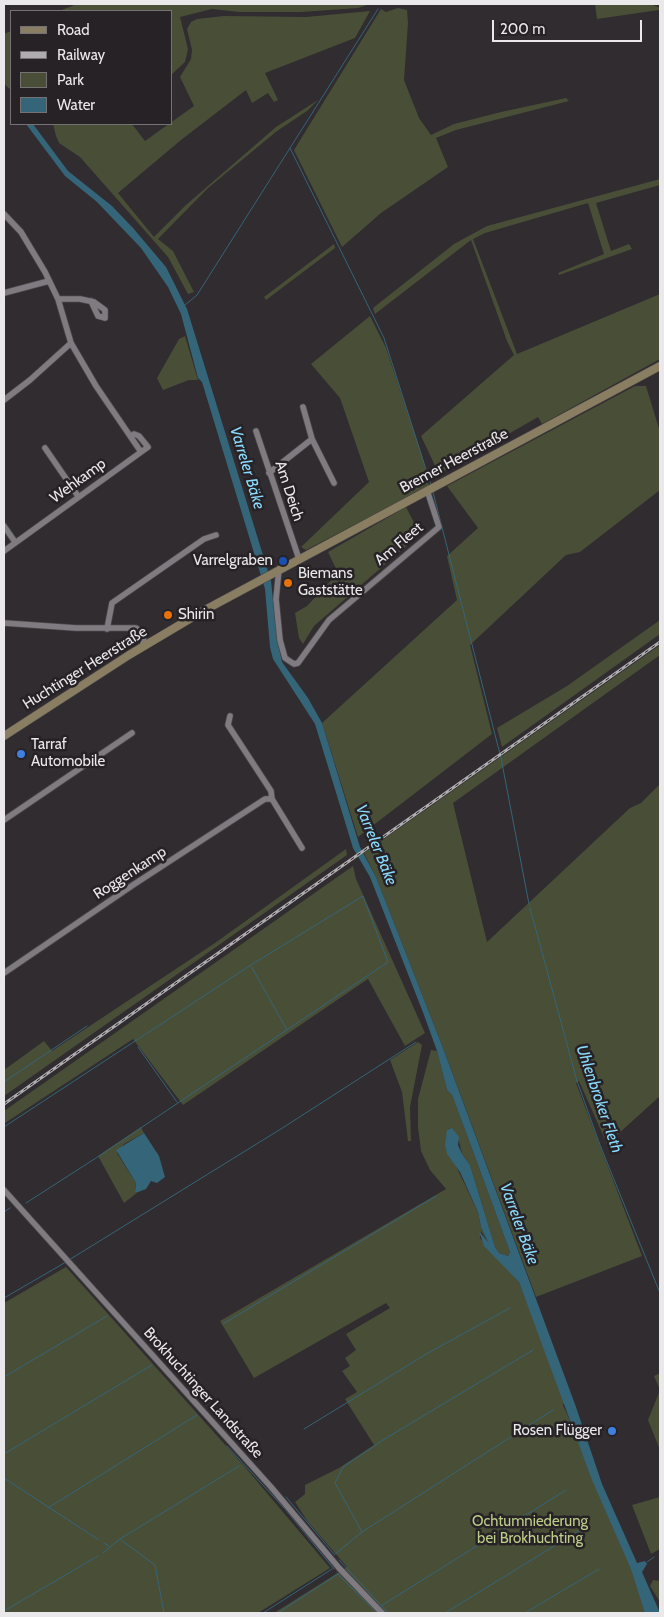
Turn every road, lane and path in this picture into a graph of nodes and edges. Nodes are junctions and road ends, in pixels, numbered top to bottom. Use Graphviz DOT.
graph roads {
  1 [pos="4,214"];
  2 [pos="49,281"];
  3 [pos="4,293"];
  4 [pos="58,299"];
  5 [pos="91,302"];
  6 [pos="71,343"];
  7 [pos="660,366"];
  8 [pos="4,400"];
  9 [pos="303,407"];
  10 [pos="256,431"];
  11 [pos="312,439"];
  12 [pos="44,448"];
  13 [pos="269,473"];
  14 [pos="334,482"];
  15 [pos="430,489"];
  16 [pos="78,496"];
  17 [pos="4,526"];
  18 [pos="216,535"];
  19 [pos="15,542"];
  20 [pos="4,551"];
  21 [pos="299,559"];
  22 [pos="279,569"];
  23 [pos="260,579"];
  24 [pos="4,624"];
  25 [pos="107,629"];
  26 [pos="143,648"];
  27 [pos="230,716"];
  28 [pos="132,733"];
  29 [pos="4,736"];
  30 [pos="272,798"];
  31 [pos="4,820"];
  32 [pos="302,848"];
  33 [pos="4,973"];
  34 [pos="4,1190"];
  35 [pos="382,1613"];
  1 -- 2 [label="street"];
  2 -- 3 [label="street"];
  2 -- 4 [label="street"];
  4 -- 5 [label="street"];
  4 -- 6 [label="street"];
  6 -- 8 [label="street"];
  6 -- 16 [label="street, Wehkamp"];
  7 -- 15 [label="main road, Bremer Heerstraße"];
  9 -- 11 [label="street"];
  10 -- 13 [label="street, Am Deich"];
  11 -- 13 [label="street"];
  11 -- 14 [label="street"];
  12 -- 16 [label="street"];
  13 -- 21 [label="street, Am Deich"];
  15 -- 21 [label="main road, Bremer Heerstraße"];
  15 -- 22 [label="street, Am Fleet"];
  16 -- 19 [label="street, Wehkamp"];
  17 -- 19 [label="street"];
  18 -- 25 [label="street"];
  19 -- 20 [label="street, Wehkamp"];
  21 -- 22 [label="main road, Bremer Heerstraße"];
  22 -- 23 [label="main road, Bremer Heerstraße"];
  23 -- 26 [label="main road, Huchtinger Heerstraße"];
  24 -- 25 [label="street"];
  25 -- 26 [label="street"];
  26 -- 29 [label="main road, Huchtinger Heerstraße"];
  27 -- 30 [label="street"];
  28 -- 31 [label="street"];
  30 -- 32 [label="street"];
  30 -- 33 [label="street, Roggenkamp"];
  34 -- 35 [label="street, Brokhuchtinger Landstraße"];
}
